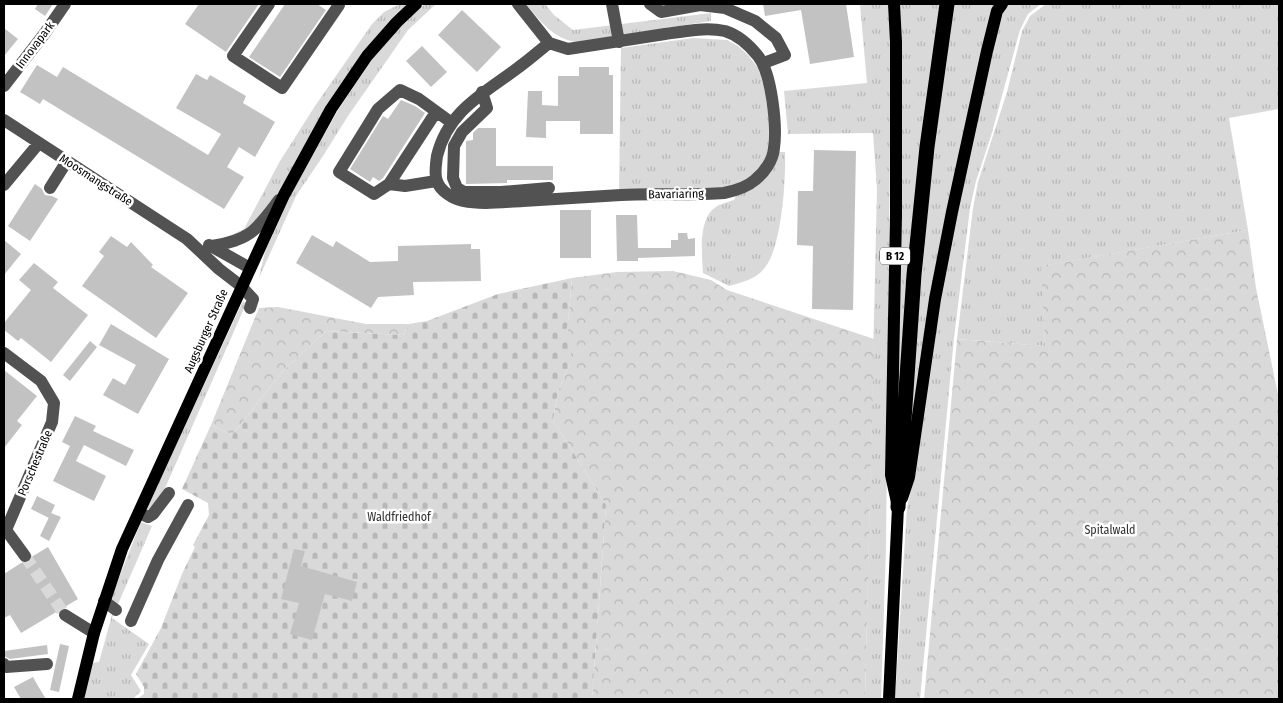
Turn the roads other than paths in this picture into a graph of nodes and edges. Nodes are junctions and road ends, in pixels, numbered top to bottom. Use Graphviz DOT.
graph roads {
  1 [pos="65,4"];
  2 [pos="269,4"];
  3 [pos="337,4"];
  4 [pos="416,4"];
  5 [pos="518,4"];
  6 [pos="612,4"];
  7 [pos="650,4"];
  8 [pos="894,4"];
  9 [pos="1002,4"];
  10 [pos="946,9"];
  11 [pos="619,42"];
  12 [pos="549,43"];
  13 [pos="764,63"];
  14 [pos="4,86"];
  15 [pos="482,92"];
  16 [pos="436,112"];
  17 [pos="4,120"];
  18 [pos="452,123"];
  19 [pos="39,143"];
  20 [pos="439,148"];
  21 [pos="453,153"];
  22 [pos="67,161"];
  23 [pos="436,181"];
  24 [pos="389,184"];
  25 [pos="4,185"];
  26 [pos="50,188"];
  27 [pos="549,188"];
  28 [pos="284,195"];
  29 [pos="187,239"];
  30 [pos="212,246"];
  31 [pos="250,268"];
  32 [pos="241,286"];
  33 [pos="250,308"];
  34 [pos="4,353"];
  35 [pos="169,493"];
  36 [pos="188,505"];
  37 [pos="898,507"];
  38 [pos="147,517"];
  39 [pos="5,531"];
  40 [pos="25,556"];
  41 [pos="104,600"];
  42 [pos="116,610"];
  43 [pos="65,615"];
  44 [pos="131,621"];
  45 [pos="94,633"];
  46 [pos="4,664"];
  47 [pos="46,664"];
  48 [pos="78,699"];
  49 [pos="889,699"];
  1 -- 14 [label="street, Innovapark"];
  2 -- 3 [label="street"];
  4 -- 28 [label="main road, Augsburger Straße"];
  5 -- 12 [label="street"];
  6 -- 11 [label="street"];
  7 -- 13 [label="street"];
  8 -- 37 [label="main road, B 12"];
  9 -- 37 [label="main road"];
  10 -- 37 [label="highway, B 12"];
  11 -- 12 [label="street"];
  11 -- 13 [label="street"];
  12 -- 15 [label="street"];
  13 -- 23 [label="street, Bavariaring"];
  15 -- 18 [label="street"];
  15 -- 21 [label="street"];
  16 -- 18 [label="street"];
  16 -- 24 [label="street"];
  16 -- 24 [label="street"];
  17 -- 19 [label="street, Moosmangstraße"];
  18 -- 20 [label="street"];
  19 -- 22 [label="street, Moosmangstraße"];
  19 -- 25 [label="street"];
  20 -- 21 [label="street"];
  20 -- 23 [label="street"];
  21 -- 27 [label="street"];
  22 -- 26 [label="street"];
  22 -- 29 [label="street, Moosmangstraße"];
  23 -- 24 [label="street"];
  28 -- 30 [label="street, Moosmangstraße"];
  28 -- 31 [label="main road, Augsburger Straße"];
  29 -- 30 [label="street, Moosmangstraße"];
  29 -- 32 [label="street, Moosmangstraße"];
  30 -- 31 [label="street, Moosmangstraße"];
  31 -- 32 [label="main road, Augsburger Straße"];
  32 -- 33 [label="street"];
  32 -- 38 [label="main road, Augsburger Straße"];
  34 -- 39 [label="street, Porschestraße"];
  35 -- 38 [label="street"];
  36 -- 44 [label="street"];
  37 -- 49 [label="main road, B 12"];
  38 -- 41 [label="main road, Augsburger Straße"];
  39 -- 40 [label="street"];
  41 -- 42 [label="street"];
  41 -- 45 [label="main road, Augsburger Straße"];
  43 -- 45 [label="street"];
  45 -- 48 [label="main road, Augsburger Straße"];
  46 -- 47 [label="street"];
}
